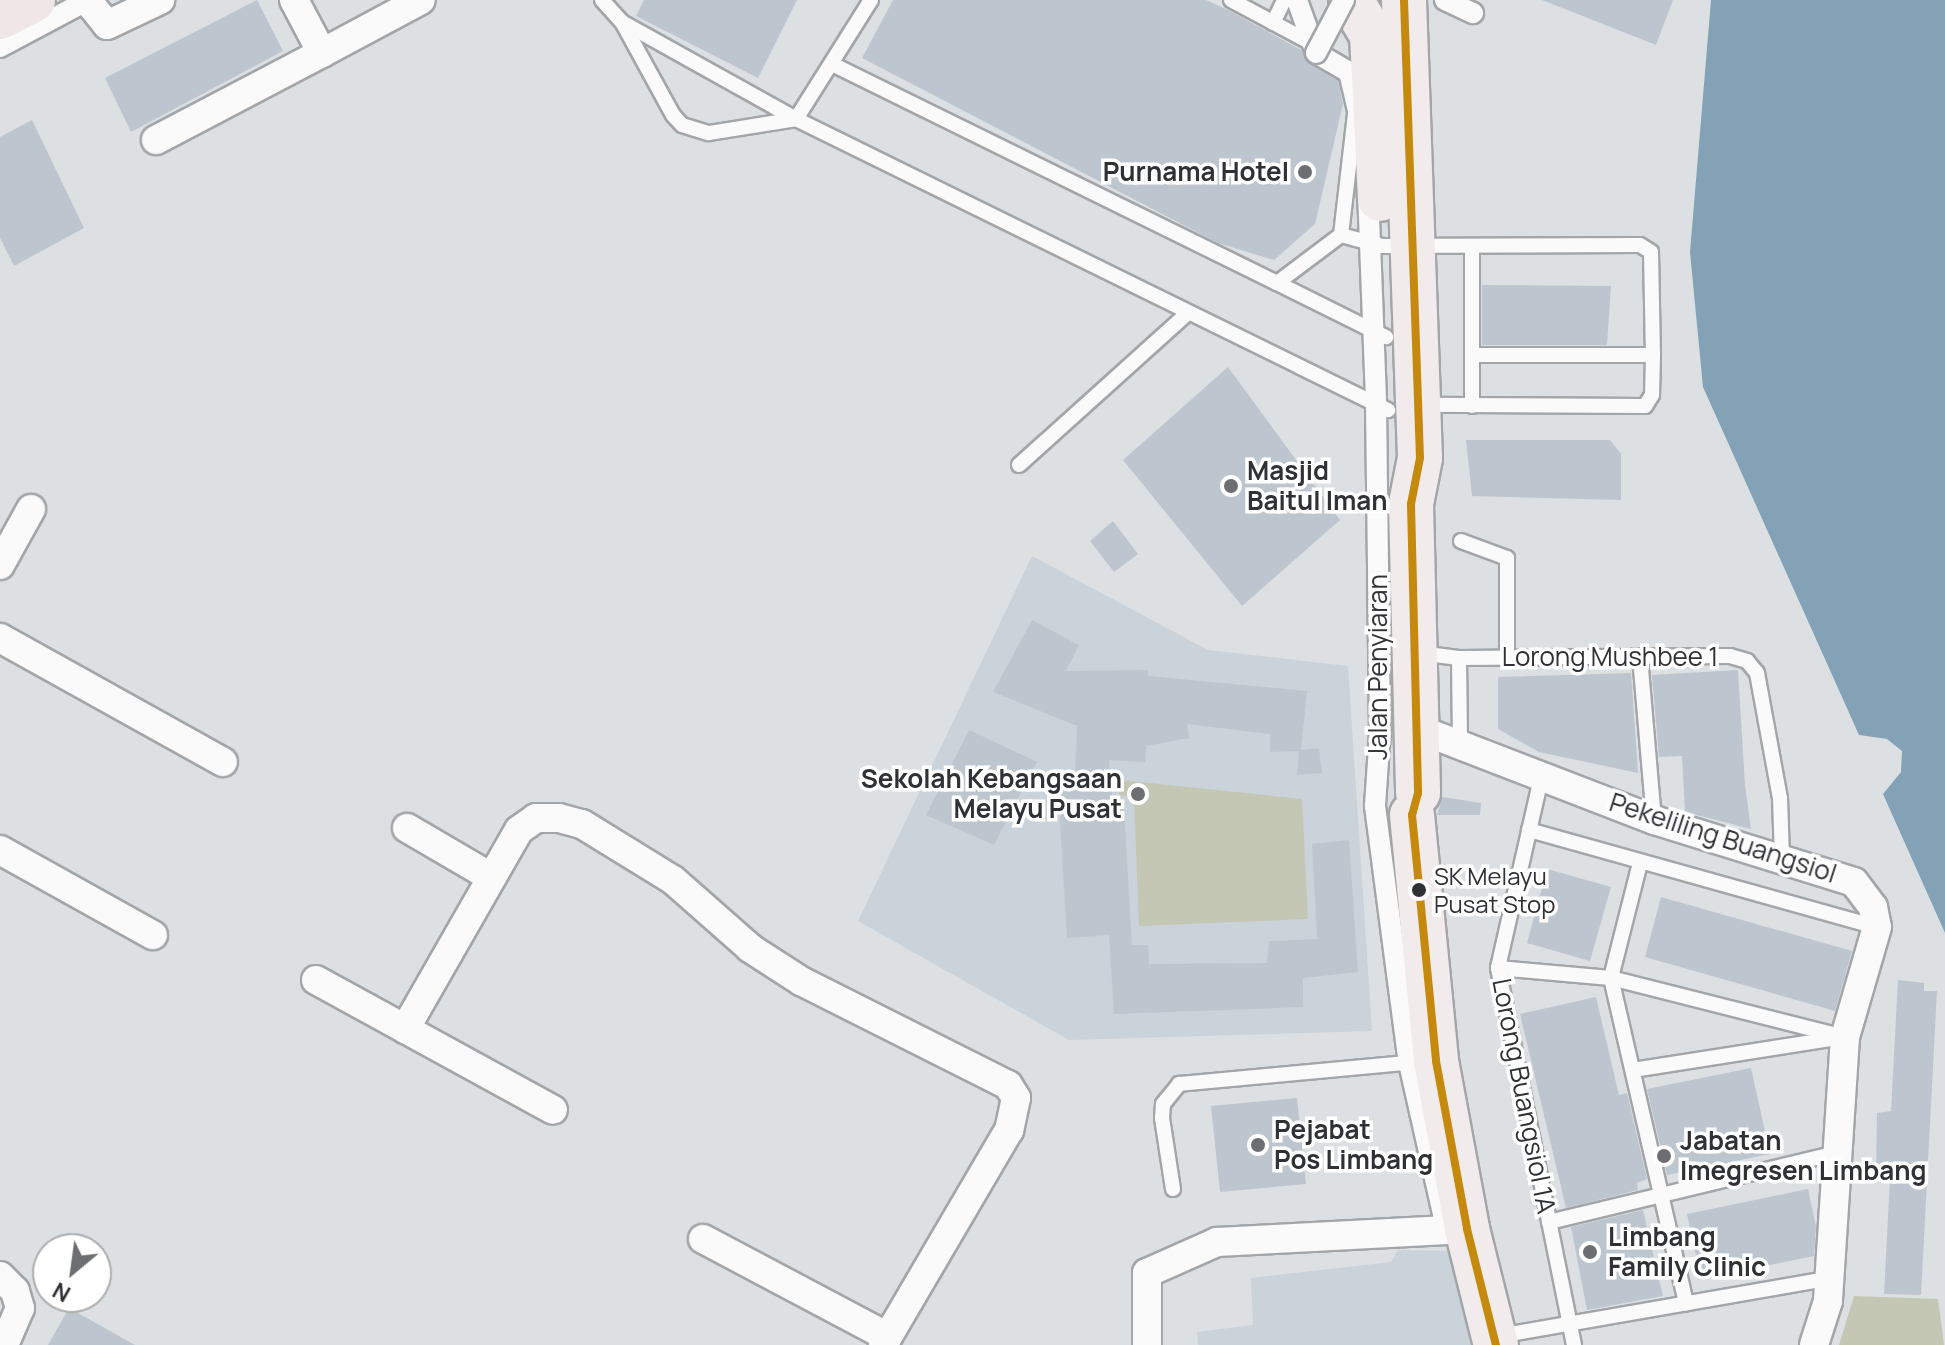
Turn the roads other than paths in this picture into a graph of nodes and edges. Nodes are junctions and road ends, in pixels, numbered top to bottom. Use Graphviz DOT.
graph roads {
  1 [pos="33,0"];
  2 [pos="88,0"];
  3 [pos="160,0"];
  4 [pos="294,0"];
  5 [pos="421,0"];
  6 [pos="602,0"];
  7 [pos="871,0"];
  8 [pos="1231,0"];
  9 [pos="1284,0"];
  10 [pos="1297,0"];
  11 [pos="1344,0"];
  12 [pos="1351,0"];
  13 [pos="1416,1"];
  14 [pos="1473,13"];
  15 [pos="0,17"];
  16 [pos="622,22"];
  17 [pos="1273,23"];
  18 [pos="0,47"];
  19 [pos="1314,48"];
  20 [pos="322,53"];
  21 [pos="834,65"];
  22 [pos="1356,103"];
  23 [pos="796,119"];
  24 [pos="156,140"];
  25 [pos="1376,242"];
  26 [pos="1472,246"];
  27 [pos="1277,283"];
  28 [pos="1188,313"];
  29 [pos="1380,334"];
  30 [pos="1472,355"];
  31 [pos="1653,355"];
  32 [pos="1394,406"];
  33 [pos="1472,406"];
  34 [pos="1019,465"];
  35 [pos="31,509"];
  36 [pos="1461,541"];
  37 [pos="0,565"];
  38 [pos="0,638"];
  39 [pos="1414,652"];
  40 [pos="1640,657"];
  41 [pos="1459,658"];
  42 [pos="1507,658"];
  43 [pos="1416,728"];
  44 [pos="1460,748"];
  45 [pos="223,762"];
  46 [pos="1542,773"];
  47 [pos="1654,820"];
  48 [pos="407,828"];
  49 [pos="1529,830"];
  50 [pos="0,850"];
  51 [pos="1782,858"];
  52 [pos="1640,863"];
  53 [pos="491,877"];
  54 [pos="1877,927"];
  55 [pos="153,935"];
  56 [pos="1498,968"];
  57 [pos="1611,978"];
  58 [pos="316,980"];
  59 [pos="405,1029"];
  60 [pos="1845,1037"];
  61 [pos="1422,1062"];
  62 [pos="1633,1070"];
  63 [pos="553,1110"];
  64 [pos="1837,1153"];
  65 [pos="1173,1189"];
  66 [pos="1662,1196"];
  67 [pos="1549,1222"];
  68 [pos="1456,1229"];
  69 [pos="703,1239"];
  70 [pos="0,1276"];
  71 [pos="1830,1278"];
  72 [pos="1686,1303"];
  73 [pos="1570,1325"];
  74 [pos="886,1341"];
  75 [pos="1490,1342"];
  76 [pos="4,1345"];
  77 [pos="1147,1345"];
  78 [pos="1574,1345"];
  79 [pos="1814,1345"];
  1 -- 15 [label="highway"];
  2 -- 3 [label="street"];
  2 -- 18 [label="street"];
  4 -- 20 [label="street"];
  5 -- 20 [label="street"];
  6 -- 16 [label="lane"];
  7 -- 21 [label="lane"];
  8 -- 17 [label="lane"];
  9 -- 17 [label="lane"];
  10 -- 19 [label="street"];
  11 -- 19 [label="street, bridge"];
  12 -- 25 [label="main road"];
  13 -- 14 [label="street"];
  13 -- 25 [label="main road"];
  16 -- 23 [label="lane"];
  16 -- 23 [label="lane"];
  17 -- 19 [label="lane"];
  19 -- 22 [label="street"];
  20 -- 24 [label="street"];
  21 -- 23 [label="lane"];
  21 -- 27 [label="lane"];
  22 -- 25 [label="lane"];
  22 -- 25 [label="street"];
  23 -- 28 [label="lane"];
  25 -- 26 [label="lane"];
  25 -- 27 [label="lane"];
  25 -- 29 [label="main road"];
  25 -- 32 [label="main road"];
  26 -- 30 [label="lane"];
  26 -- 31 [label="lane"];
  27 -- 29 [label="lane"];
  28 -- 32 [label="lane"];
  28 -- 34 [label="lane"];
  29 -- 32 [label="main road"];
  30 -- 31 [label="lane"];
  30 -- 33 [label="lane"];
  31 -- 33 [label="lane"];
  32 -- 33 [label="lane"];
  32 -- 39 [label="main road"];
  32 -- 61 [label="street, Jalan Penyiaran"];
  35 -- 37 [label="street"];
  36 -- 42 [label="lane"];
  38 -- 45 [label="street"];
  39 -- 41 [label="lane, Lorong Mushbee 1"];
  39 -- 43 [label="main road"];
  40 -- 42 [label="lane, Lorong Mushbee 1"];
  40 -- 47 [label="lane"];
  40 -- 51 [label="lane, Lorong Mushbee 1"];
  41 -- 42 [label="lane, Lorong Mushbee 1"];
  41 -- 44 [label="lane"];
  43 -- 44 [label="street, Pekeliling Buangsiol"];
  43 -- 61 [label="main road"];
  44 -- 46 [label="street, Pekeliling Buangsiol"];
  46 -- 47 [label="street, Pekeliling Buangsiol"];
  46 -- 49 [label="lane, Lorong Buangsiol 1A"];
  47 -- 51 [label="street, Pekeliling Buangsiol"];
  48 -- 53 [label="street"];
  49 -- 52 [label="lane"];
  49 -- 56 [label="lane, Lorong Buangsiol 1A"];
  50 -- 55 [label="street"];
  51 -- 54 [label="street, Pekeliling Buangsiol"];
  52 -- 54 [label="lane"];
  52 -- 57 [label="lane"];
  53 -- 59 [label="street"];
  53 -- 74 [label="street"];
  54 -- 60 [label="street"];
  56 -- 57 [label="lane"];
  56 -- 67 [label="lane, Lorong Buangsiol 1A"];
  57 -- 60 [label="lane"];
  57 -- 62 [label="lane"];
  58 -- 59 [label="street"];
  59 -- 63 [label="street"];
  60 -- 62 [label="lane"];
  60 -- 64 [label="street"];
  61 -- 65 [label="lane"];
  61 -- 68 [label="main road"];
  62 -- 66 [label="lane"];
  64 -- 66 [label="lane"];
  64 -- 71 [label="street"];
  66 -- 67 [label="lane"];
  66 -- 72 [label="lane"];
  67 -- 73 [label="lane, Lorong Buangsiol 1A"];
  68 -- 75 [label="main road"];
  68 -- 77 [label="street"];
  69 -- 74 [label="street"];
  70 -- 76 [label="street"];
  71 -- 72 [label="lane"];
  71 -- 79 [label="street"];
  72 -- 73 [label="lane"];
  73 -- 75 [label="lane"];
  73 -- 78 [label="lane, Lorong Buangsiol 1A"];
}
